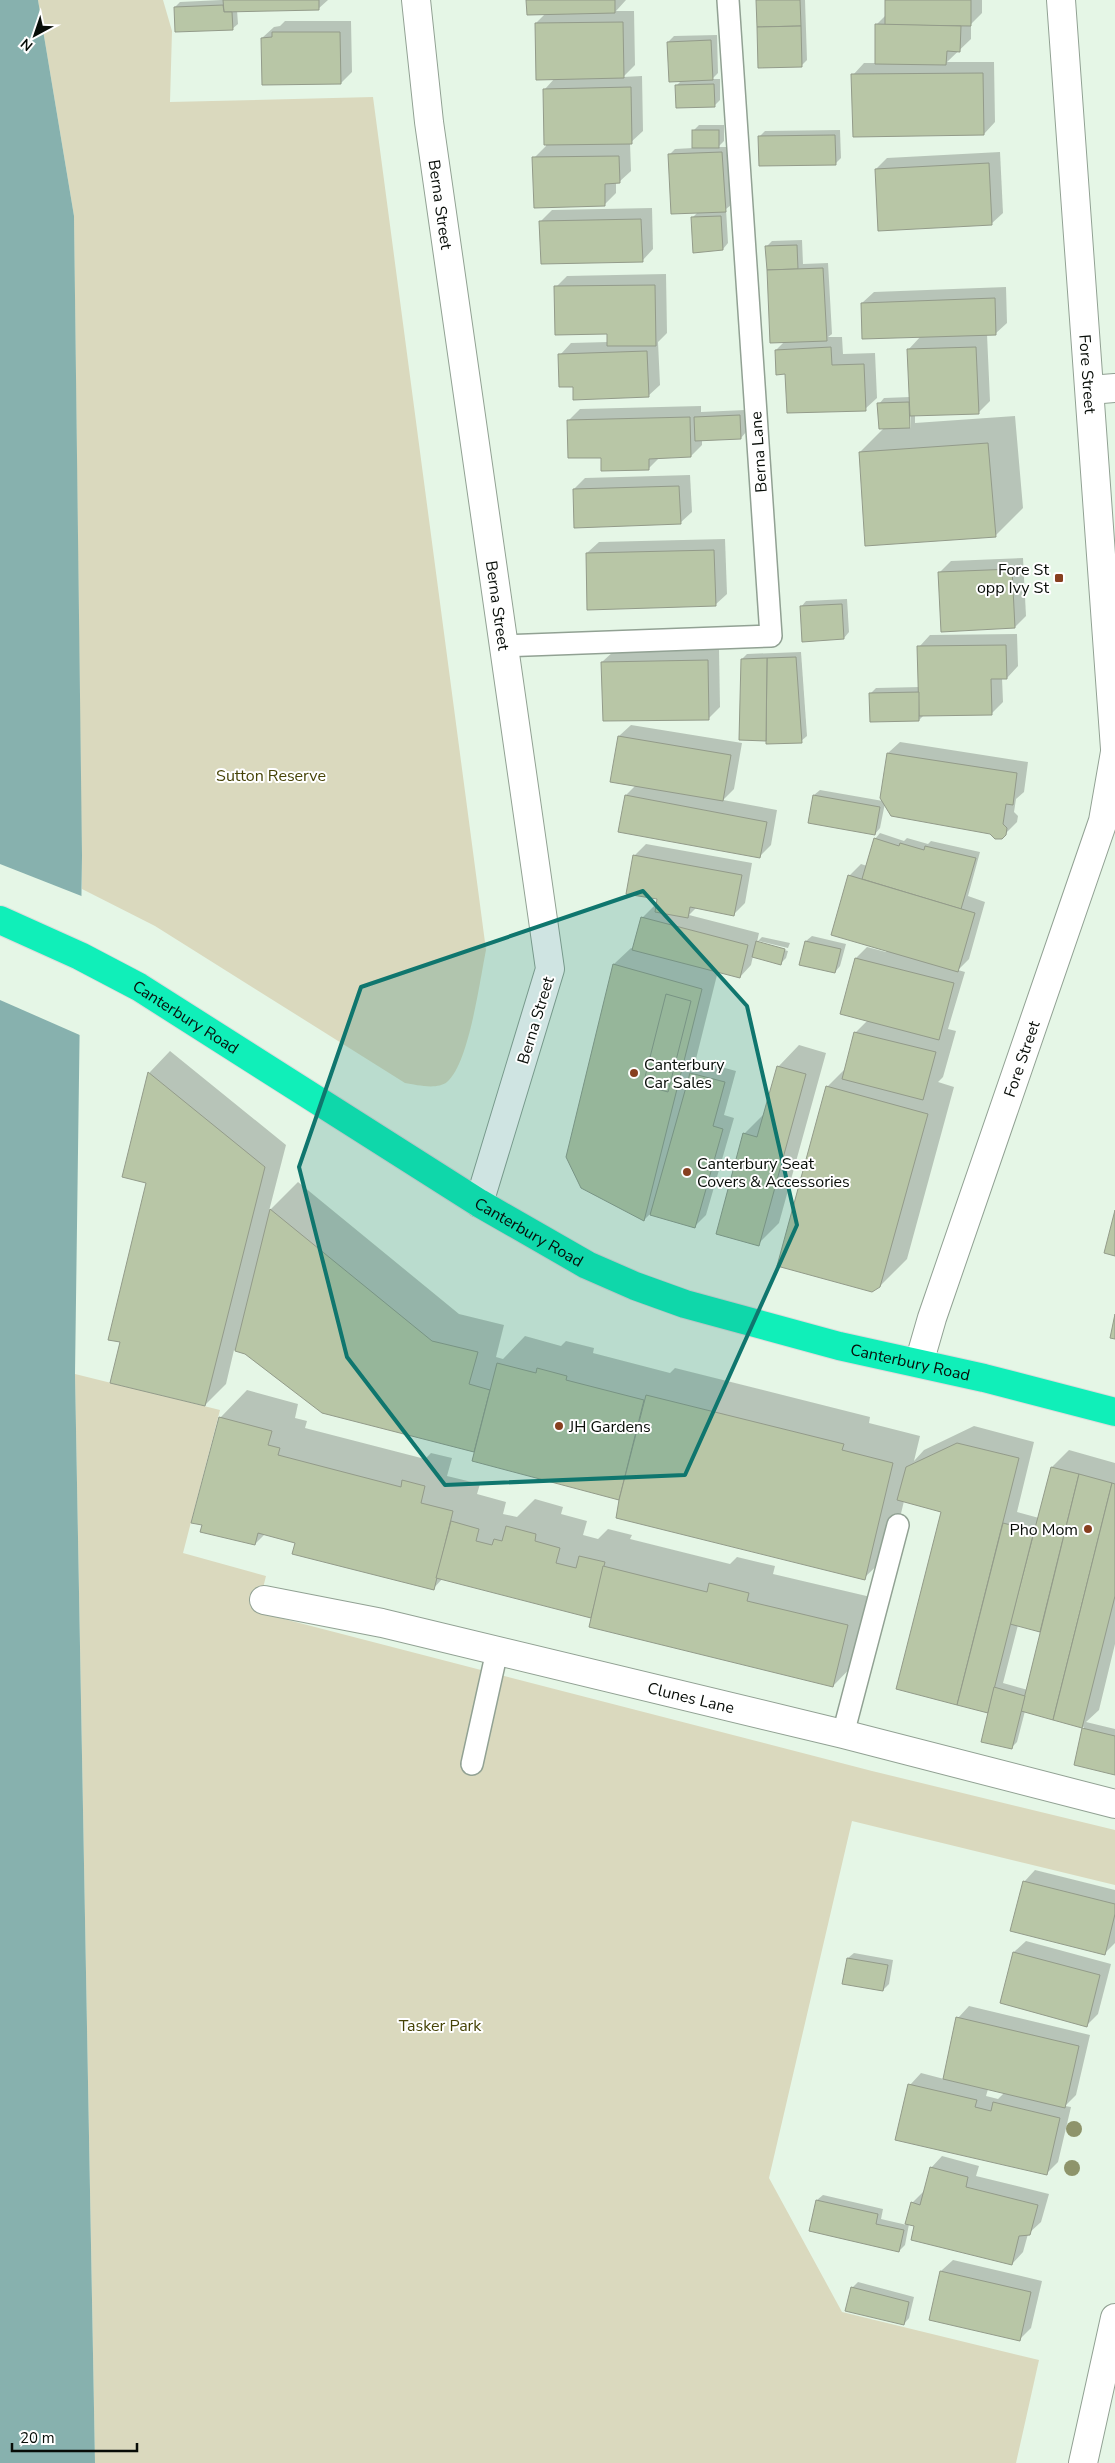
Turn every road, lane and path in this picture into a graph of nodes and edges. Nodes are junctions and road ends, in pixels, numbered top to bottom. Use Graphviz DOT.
graph roads {
  1 [pos="416,0"];
  2 [pos="728,0"];
  3 [pos="1061,0"];
  4 [pos="1102,389"];
  5 [pos="503,646"];
  6 [pos="1115,750"];
  7 [pos="0,920"];
  8 [pos="479,1203"];
  9 [pos="919,1363"];
  10 [pos="1115,1412"];
  11 [pos="898,1525"];
  12 [pos="264,1600"];
  13 [pos="497,1651"];
  14 [pos="843,1734"];
  15 [pos="472,1764"];
  16 [pos="1115,1804"];
  17 [pos="1115,2318"];
  18 [pos="1082,2463"];
  1 -- 5 [label="street, Berna Street"];
  2 -- 5 [label="lane, Berna Lane"];
  3 -- 4 [label="street, Fore Street"];
  4 -- 6 [label="street, Fore Street"];
  5 -- 8 [label="street, Berna Street"];
  6 -- 9 [label="street, Fore Street"];
  7 -- 8 [label="highway, Canterbury Road"];
  8 -- 9 [label="highway, Canterbury Road"];
  9 -- 10 [label="highway, Canterbury Road"];
  11 -- 14 [label="lane"];
  12 -- 13 [label="street, Clunes Lane"];
  13 -- 14 [label="street, Clunes Lane"];
  13 -- 15 [label="lane"];
  14 -- 16 [label="street, Clunes Lane"];
  17 -- 18 [label="street"];
}
